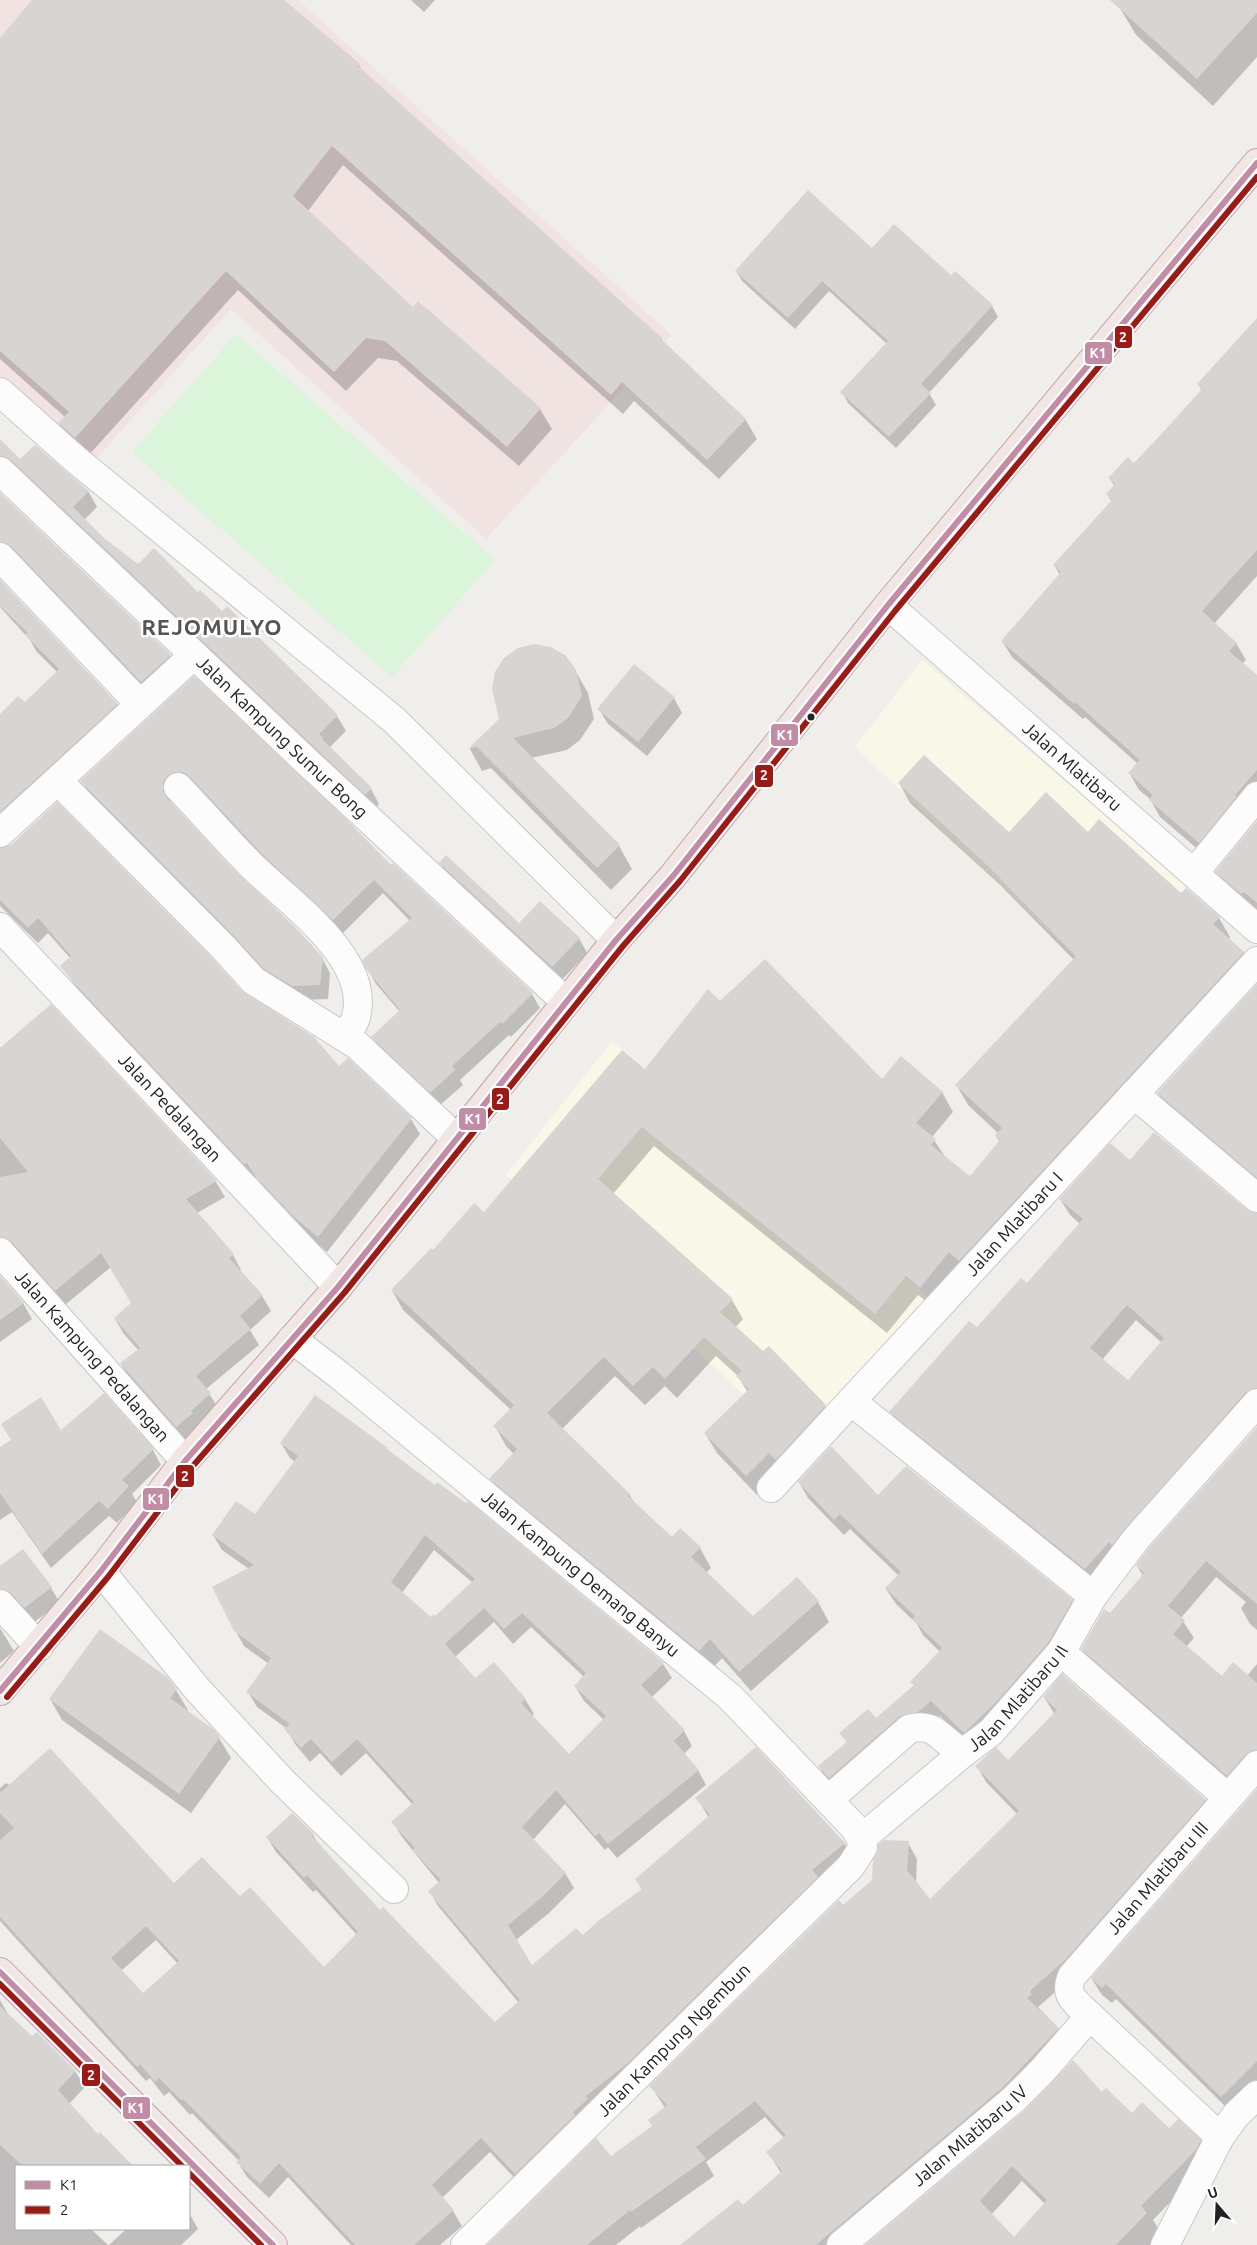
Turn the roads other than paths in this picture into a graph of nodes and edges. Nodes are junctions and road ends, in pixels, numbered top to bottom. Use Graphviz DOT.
graph roads {
  1 [pos="1257,163"];
  2 [pos="0,392"];
  3 [pos="0,471"];
  4 [pos="0,557"];
  5 [pos="888,604"];
  6 [pos="194,655"];
  7 [pos="140,704"];
  8 [pos="58,781"];
  9 [pos="178,787"];
  10 [pos="1257,796"];
  11 [pos="0,833"];
  12 [pos="1194,873"];
  13 [pos="0,927"];
  14 [pos="1257,929"];
  15 [pos="616,940"];
  16 [pos="1257,961"];
  17 [pos="566,1002"];
  18 [pos="345,1037"];
  19 [pos="1134,1094"];
  20 [pos="457,1139"];
  21 [pos="1257,1198"];
  22 [pos="0,1252"];
  23 [pos="338,1288"];
  24 [pos="292,1339"];
  25 [pos="850,1401"];
  26 [pos="1257,1403"];
  27 [pos="185,1460"];
  28 [pos="771,1488"];
  29 [pos="101,1571"];
  30 [pos="1093,1596"];
  31 [pos="0,1604"];
  32 [pos="38,1647"];
  33 [pos="1061,1652"];
  34 [pos="0,1691"];
  35 [pos="962,1753"];
  36 [pos="1257,1766"];
  37 [pos="1228,1798"];
  38 [pos="828,1800"];
  39 [pos="858,1833"];
  40 [pos="394,1889"];
  41 [pos="0,1972"];
  42 [pos="1090,2016"];
  43 [pos="1257,2095"];
  44 [pos="1220,2137"];
  45 [pos="847,2243"];
  46 [pos="273,2245"];
  47 [pos="465,2245"];
  48 [pos="1165,2245"];
  1 -- 5 [label="highway"];
  2 -- 15 [label="street"];
  3 -- 6 [label="street, Jalan Kampung Sumur Bong"];
  4 -- 7 [label="street"];
  5 -- 12 [label="street, Jalan Mlatibaru"];
  5 -- 15 [label="highway"];
  6 -- 7 [label="street"];
  6 -- 17 [label="street, Jalan Kampung Sumur Bong"];
  7 -- 8 [label="street"];
  8 -- 11 [label="street"];
  8 -- 18 [label="street"];
  9 -- 18 [label="street"];
  10 -- 12 [label="street"];
  12 -- 14 [label="street, Jalan Mlatibaru"];
  13 -- 23 [label="street, Jalan Pedalangan"];
  15 -- 17 [label="highway"];
  16 -- 19 [label="street, Jalan Mlatibaru I"];
  17 -- 20 [label="highway"];
  18 -- 20 [label="street"];
  19 -- 21 [label="street"];
  19 -- 25 [label="street, Jalan Mlatibaru I"];
  20 -- 23 [label="highway"];
  22 -- 27 [label="street, Jalan Kampung Pedalangan"];
  23 -- 24 [label="highway"];
  24 -- 27 [label="highway"];
  24 -- 38 [label="street, Jalan Kampung Demang Banyu"];
  25 -- 28 [label="street, Jalan Mlatibaru I"];
  25 -- 30 [label="street"];
  26 -- 30 [label="street, Jalan Mlatibaru II"];
  27 -- 29 [label="highway"];
  29 -- 32 [label="highway"];
  29 -- 40 [label="street"];
  30 -- 33 [label="street, Jalan Mlatibaru II"];
  31 -- 32 [label="street"];
  32 -- 34 [label="highway"];
  33 -- 35 [label="street, Jalan Mlatibaru II"];
  33 -- 37 [label="street"];
  35 -- 38 [label="street, Jalan Mlatibaru II"];
  35 -- 39 [label="street"];
  36 -- 37 [label="street, Jalan Mlatibaru III"];
  37 -- 42 [label="street, Jalan Mlatibaru III"];
  38 -- 39 [label="street, Jalan Kampung Demang Banyu"];
  39 -- 47 [label="street, Jalan Kampung Ngembun"];
  41 -- 46 [label="highway"];
  42 -- 44 [label="street"];
  42 -- 45 [label="street, Jalan Mlatibaru IV"];
  43 -- 44 [label="street"];
  44 -- 48 [label="street"];
}
